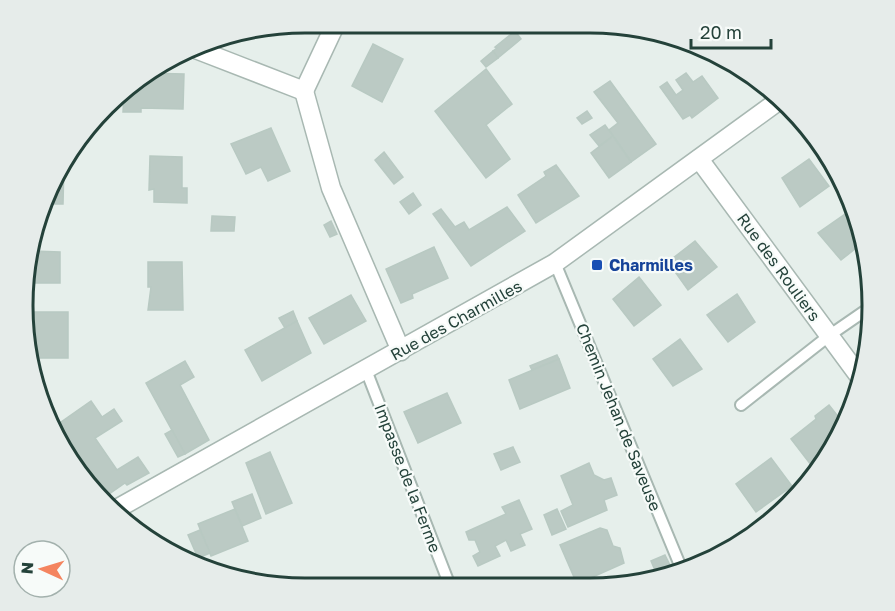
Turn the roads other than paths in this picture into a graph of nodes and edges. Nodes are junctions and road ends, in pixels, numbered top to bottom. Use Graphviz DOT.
graph roads {
  1 [pos="331,33"];
  2 [pos="205,53"];
  3 [pos="304,91"];
  4 [pos="773,105"];
  5 [pos="699,159"];
  6 [pos="555,263"];
  7 [pos="862,313"];
  8 [pos="830,335"];
  9 [pos="401,351"];
  10 [pos="366,370"];
  11 [pos="854,370"];
  12 [pos="741,405"];
  13 [pos="122,506"];
  14 [pos="679,563"];
  15 [pos="447,578"];
  1 -- 3 [label="street"];
  2 -- 3 [label="street"];
  3 -- 9 [label="street"];
  4 -- 5 [label="street, Rue des Charmilles"];
  5 -- 6 [label="street, Rue des Charmilles"];
  5 -- 8 [label="street, Rue des Rouliers"];
  6 -- 9 [label="street, Rue des Charmilles"];
  6 -- 14 [label="lane, Chemin Jehan de Saveuse"];
  7 -- 8 [label="lane"];
  8 -- 11 [label="street, Rue des Rouliers"];
  8 -- 12 [label="lane"];
  9 -- 10 [label="street, Rue des Charmilles"];
  10 -- 13 [label="street, Rue des Charmilles"];
  10 -- 15 [label="lane, Impasse de la Ferme"];
}
